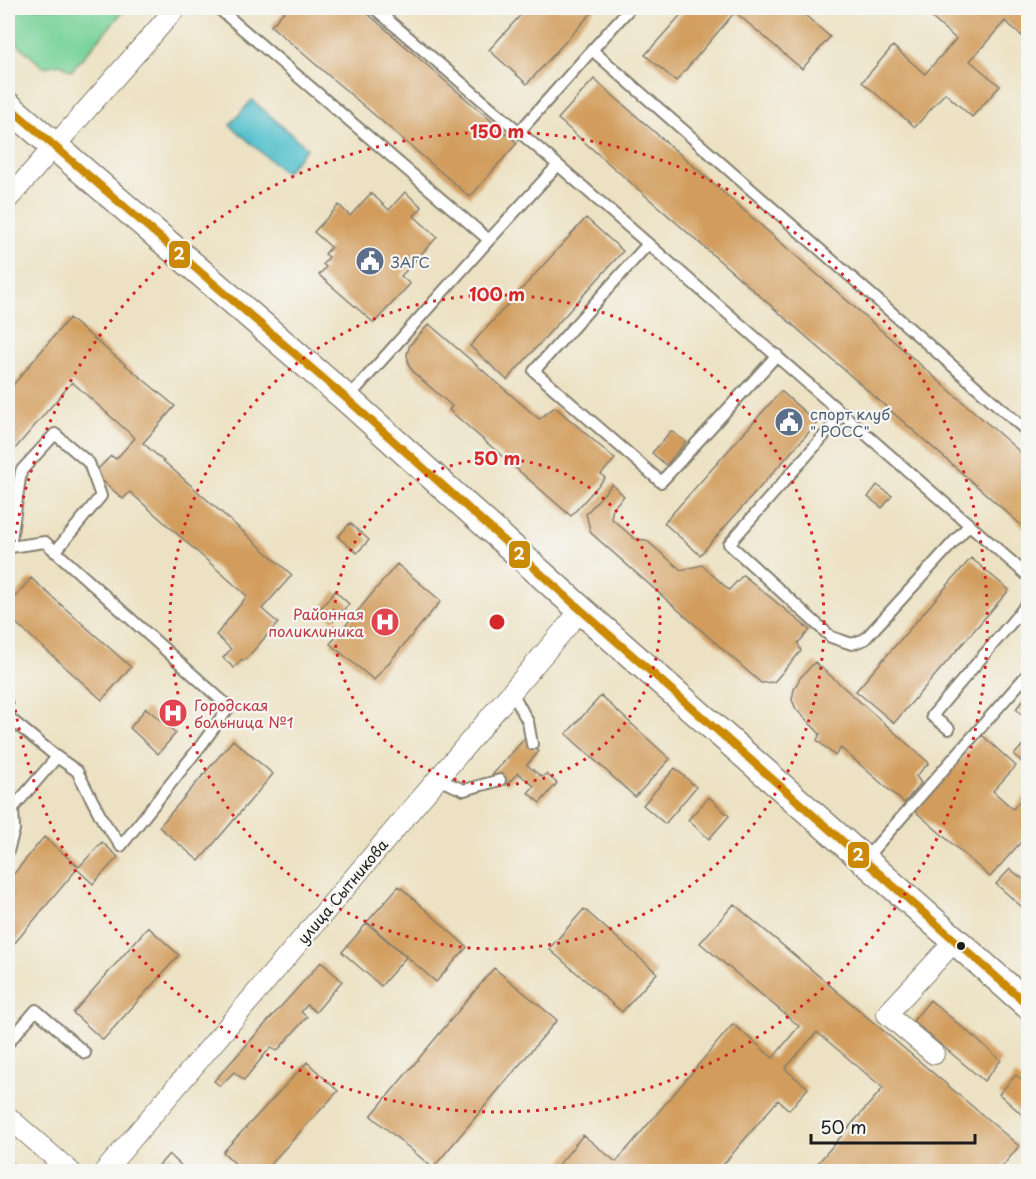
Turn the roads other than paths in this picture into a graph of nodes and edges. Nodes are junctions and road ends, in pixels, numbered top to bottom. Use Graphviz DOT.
graph roads {
  1 [pos="176,8"];
  2 [pos="218,8"];
  3 [pos="374,8"];
  4 [pos="630,8"];
  5 [pos="386,11"];
  6 [pos="592,50"];
  7 [pos="8,106"];
  8 [pos="519,132"];
  9 [pos="54,147"];
  10 [pos="558,165"];
  11 [pos="8,199"];
  12 [pos="489,240"];
  13 [pos="648,243"];
  14 [pos="777,355"];
  15 [pos="347,399"];
  16 [pos="844,413"];
  17 [pos="1029,432"];
  18 [pos="969,525"];
  19 [pos="9,548"];
  20 [pos="55,552"];
  21 [pos="1029,576"];
  22 [pos="1029,603"];
  23 [pos="581,610"];
  24 [pos="1029,677"];
  25 [pos="512,692"];
  26 [pos="8,717"];
  27 [pos="949,729"];
  28 [pos="532,744"];
  29 [pos="57,757"];
  30 [pos="437,779"];
  31 [pos="500,780"];
  32 [pos="10,805"];
  33 [pos="8,851"];
  34 [pos="864,860"];
  35 [pos="955,941"];
  36 [pos="1029,1005"];
  37 [pos="8,1042"];
  38 [pos="85,1053"];
  39 [pos="934,1054"];
  40 [pos="8,1117"];
  41 [pos="70,1172"];
  42 [pos="104,1172"];
  1 -- 9 [label="street"];
  2 -- 12 [label="lane"];
  3 -- 5 [label="lane"];
  4 -- 6 [label="lane"];
  5 -- 8 [label="lane"];
  6 -- 8 [label="lane"];
  6 -- 17 [label="lane"];
  7 -- 9 [label="street"];
  8 -- 10 [label="lane"];
  9 -- 11 [label="street"];
  9 -- 15 [label="street"];
  10 -- 12 [label="lane"];
  10 -- 13 [label="lane"];
  12 -- 15 [label="lane"];
  13 -- 14 [label="lane"];
  13 -- 14 [label="lane"];
  14 -- 16 [label="lane"];
  15 -- 23 [label="street"];
  16 -- 18 [label="lane"];
  16 -- 18 [label="lane"];
  18 -- 21 [label="lane"];
  19 -- 20 [label="lane"];
  19 -- 20 [label="lane"];
  20 -- 29 [label="lane"];
  22 -- 27 [label="lane"];
  23 -- 25 [label="street, улица Сытникова"];
  23 -- 34 [label="street"];
  24 -- 34 [label="lane"];
  25 -- 28 [label="lane"];
  25 -- 30 [label="street, улица Сытникова"];
  26 -- 29 [label="lane"];
  29 -- 32 [label="lane"];
  30 -- 31 [label="lane"];
  30 -- 42 [label="street, улица Сытникова"];
  32 -- 33 [label="lane"];
  34 -- 35 [label="street"];
  35 -- 36 [label="street"];
  35 -- 39 [label="street"];
  37 -- 38 [label="lane"];
  40 -- 41 [label="street"];
}
